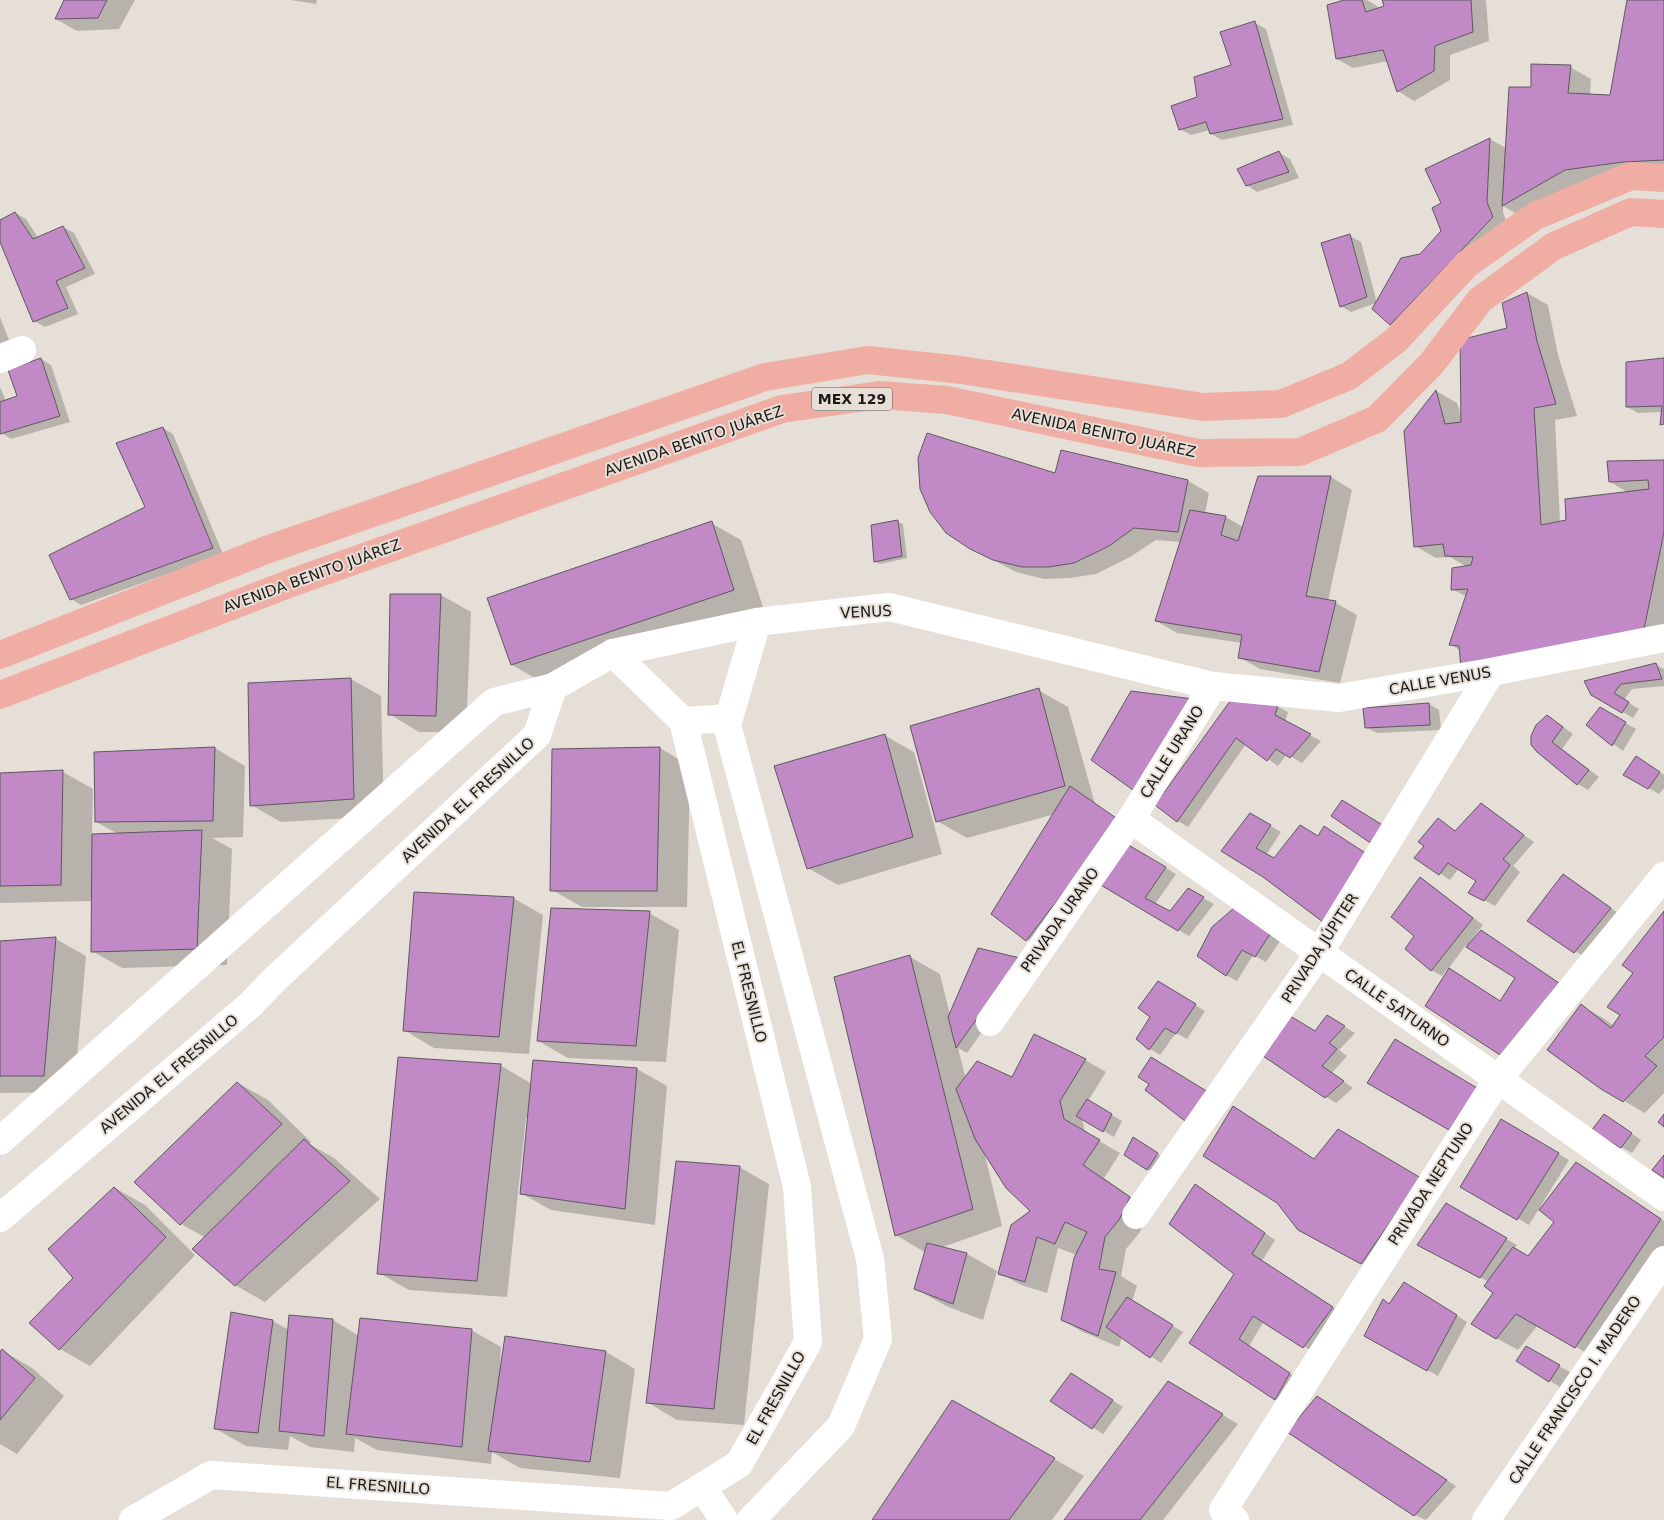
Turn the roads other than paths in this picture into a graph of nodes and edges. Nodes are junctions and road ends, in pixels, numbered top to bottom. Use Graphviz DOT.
graph roads {
  1 [pos="1664,178"];
  2 [pos="1664,214"];
  3 [pos="757,622"];
  4 [pos="1664,638"];
  5 [pos="613,653"];
  6 [pos="0,655"];
  7 [pos="1491,672"];
  8 [pos="1213,686"];
  9 [pos="553,687"];
  10 [pos="0,695"];
  11 [pos="729,718"];
  12 [pos="683,720"];
  13 [pos="1131,818"];
  14 [pos="1664,876"];
  15 [pos="1319,952"];
  16 [pos="990,1022"];
  17 [pos="1498,1079"];
  18 [pos="0,1141"];
  19 [pos="1664,1197"];
  20 [pos="1136,1215"];
  21 [pos="0,1218"];
  22 [pos="1664,1260"];
  23 [pos="702,1487"];
  24 [pos="1229,1515"];
  25 [pos="133,1520"];
  26 [pos="724,1520"];
  27 [pos="751,1520"];
  28 [pos="1486,1520"];
  1 -- 6 [label="main road, MEX 129"];
  2 -- 10 [label="main road, AVENIDA BENITO JUÁREZ / MEX 129"];
  3 -- 5 [label="street, VENUS"];
  3 -- 8 [label="street, VENUS"];
  3 -- 11 [label="street"];
  4 -- 7 [label="street, CALLE VENUS"];
  5 -- 9 [label="street, VENUS"];
  5 -- 12 [label="street"];
  7 -- 8 [label="street, CALLE VENUS"];
  7 -- 15 [label="street, PRIVADA JÚPITER"];
  8 -- 13 [label="street, CALLE URANO"];
  9 -- 18 [label="street"];
  9 -- 21 [label="street, AVENIDA EL FRESNILLO"];
  11 -- 12 [label="street"];
  11 -- 27 [label="street"];
  12 -- 23 [label="street, EL FRESNILLO"];
  13 -- 15 [label="street, CALLE SATURNO"];
  13 -- 16 [label="street, PRIVADA URANO"];
  14 -- 17 [label="street, PRIVADA NEPTUNO"];
  15 -- 17 [label="street, CALLE SATURNO"];
  15 -- 20 [label="street, PRIVADA JÚPITER"];
  17 -- 19 [label="street, CALLE SATURNO"];
  17 -- 24 [label="street, PRIVADA NEPTUNO"];
  22 -- 28 [label="street, CALLE FRANCISCO I. MADERO"];
  23 -- 25 [label="street, EL FRESNILLO"];
  23 -- 26 [label="street"];
}
